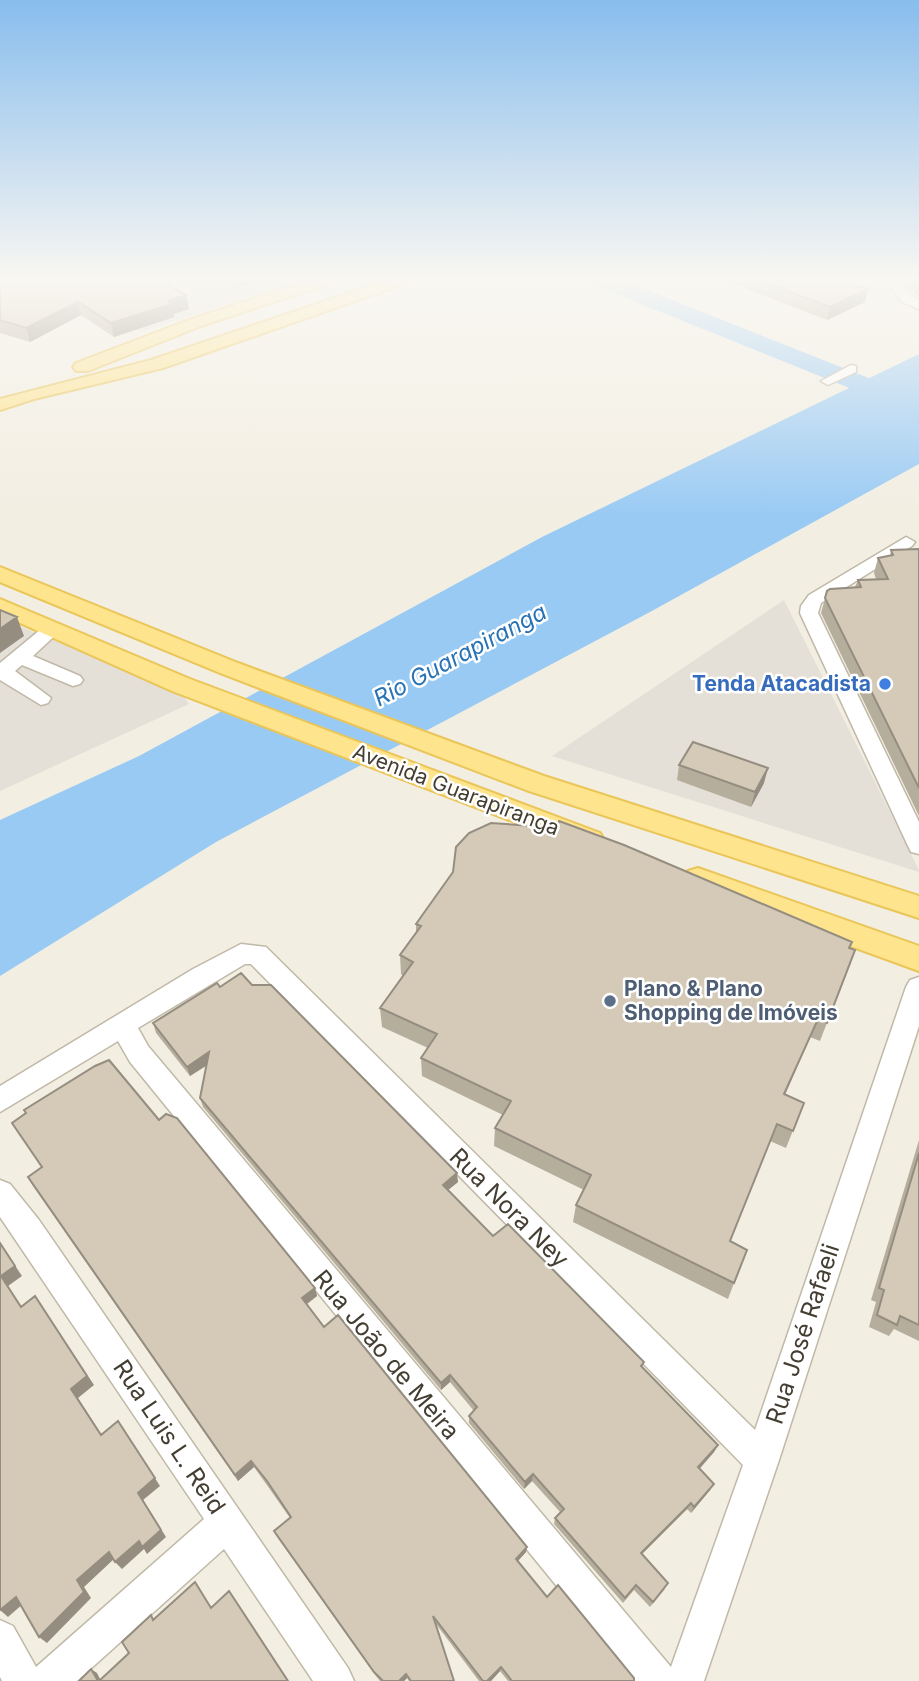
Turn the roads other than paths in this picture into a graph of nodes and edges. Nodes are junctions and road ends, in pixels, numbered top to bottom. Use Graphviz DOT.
graph roads {
  1 [pos="104,359"];
  2 [pos="109,359"];
  3 [pos="140,359"];
  4 [pos="170,359"];
  5 [pos="851,369"];
  6 [pos="108,377"];
  7 [pos="828,381"];
  8 [pos="70,387"];
  9 [pos="0,395"];
  10 [pos="0,405"];
  11 [pos="0,419"];
  12 [pos="906,542"];
  13 [pos="0,574"];
  14 [pos="0,606"];
  15 [pos="54,629"];
  16 [pos="19,657"];
  17 [pos="73,680"];
  18 [pos="41,698"];
  19 [pos="919,846"];
  20 [pos="618,850"];
  21 [pos="669,869"];
  22 [pos="919,907"];
  23 [pos="257,954"];
  24 [pos="919,959"];
  25 [pos="919,987"];
  26 [pos="121,1024"];
  27 [pos="0,1100"];
  28 [pos="0,1194"];
  29 [pos="762,1460"];
  30 [pos="226,1522"];
  31 [pos="0,1639"];
  32 [pos="23,1681"];
  33 [pos="49,1681"];
  34 [pos="335,1681"];
  35 [pos="657,1681"];
  36 [pos="685,1681"];
  1 -- 9 [label="main road"];
  2 -- 8 [label="main road"];
  3 -- 6 [label="main road"];
  4 -- 6 [label="main road"];
  5 -- 7 [label="street"];
  6 -- 8 [label="main road"];
  8 -- 10 [label="main road"];
  8 -- 11 [label="main road"];
  12 -- 19 [label="street"];
  13 -- 22 [label="main road, Avenida Guarapiranga"];
  14 -- 15 [label="main road, Avenida Guarapiranga"];
  15 -- 16 [label="street"];
  15 -- 20 [label="main road, Avenida Guarapiranga"];
  16 -- 17 [label="street"];
  16 -- 18 [label="street"];
  21 -- 24 [label="main road"];
  23 -- 26 [label="street"];
  23 -- 29 [label="street, Rua Nora Ney"];
  25 -- 29 [label="street, Rua José Rafaeli"];
  26 -- 27 [label="street"];
  26 -- 35 [label="street, Rua João de Meira"];
  28 -- 30 [label="street, Rua Luis L. Reid"];
  29 -- 36 [label="street, Rua José Rafaeli"];
  30 -- 33 [label="street"];
  30 -- 34 [label="street, Rua Luis L. Reid"];
  31 -- 32 [label="street"];
}
